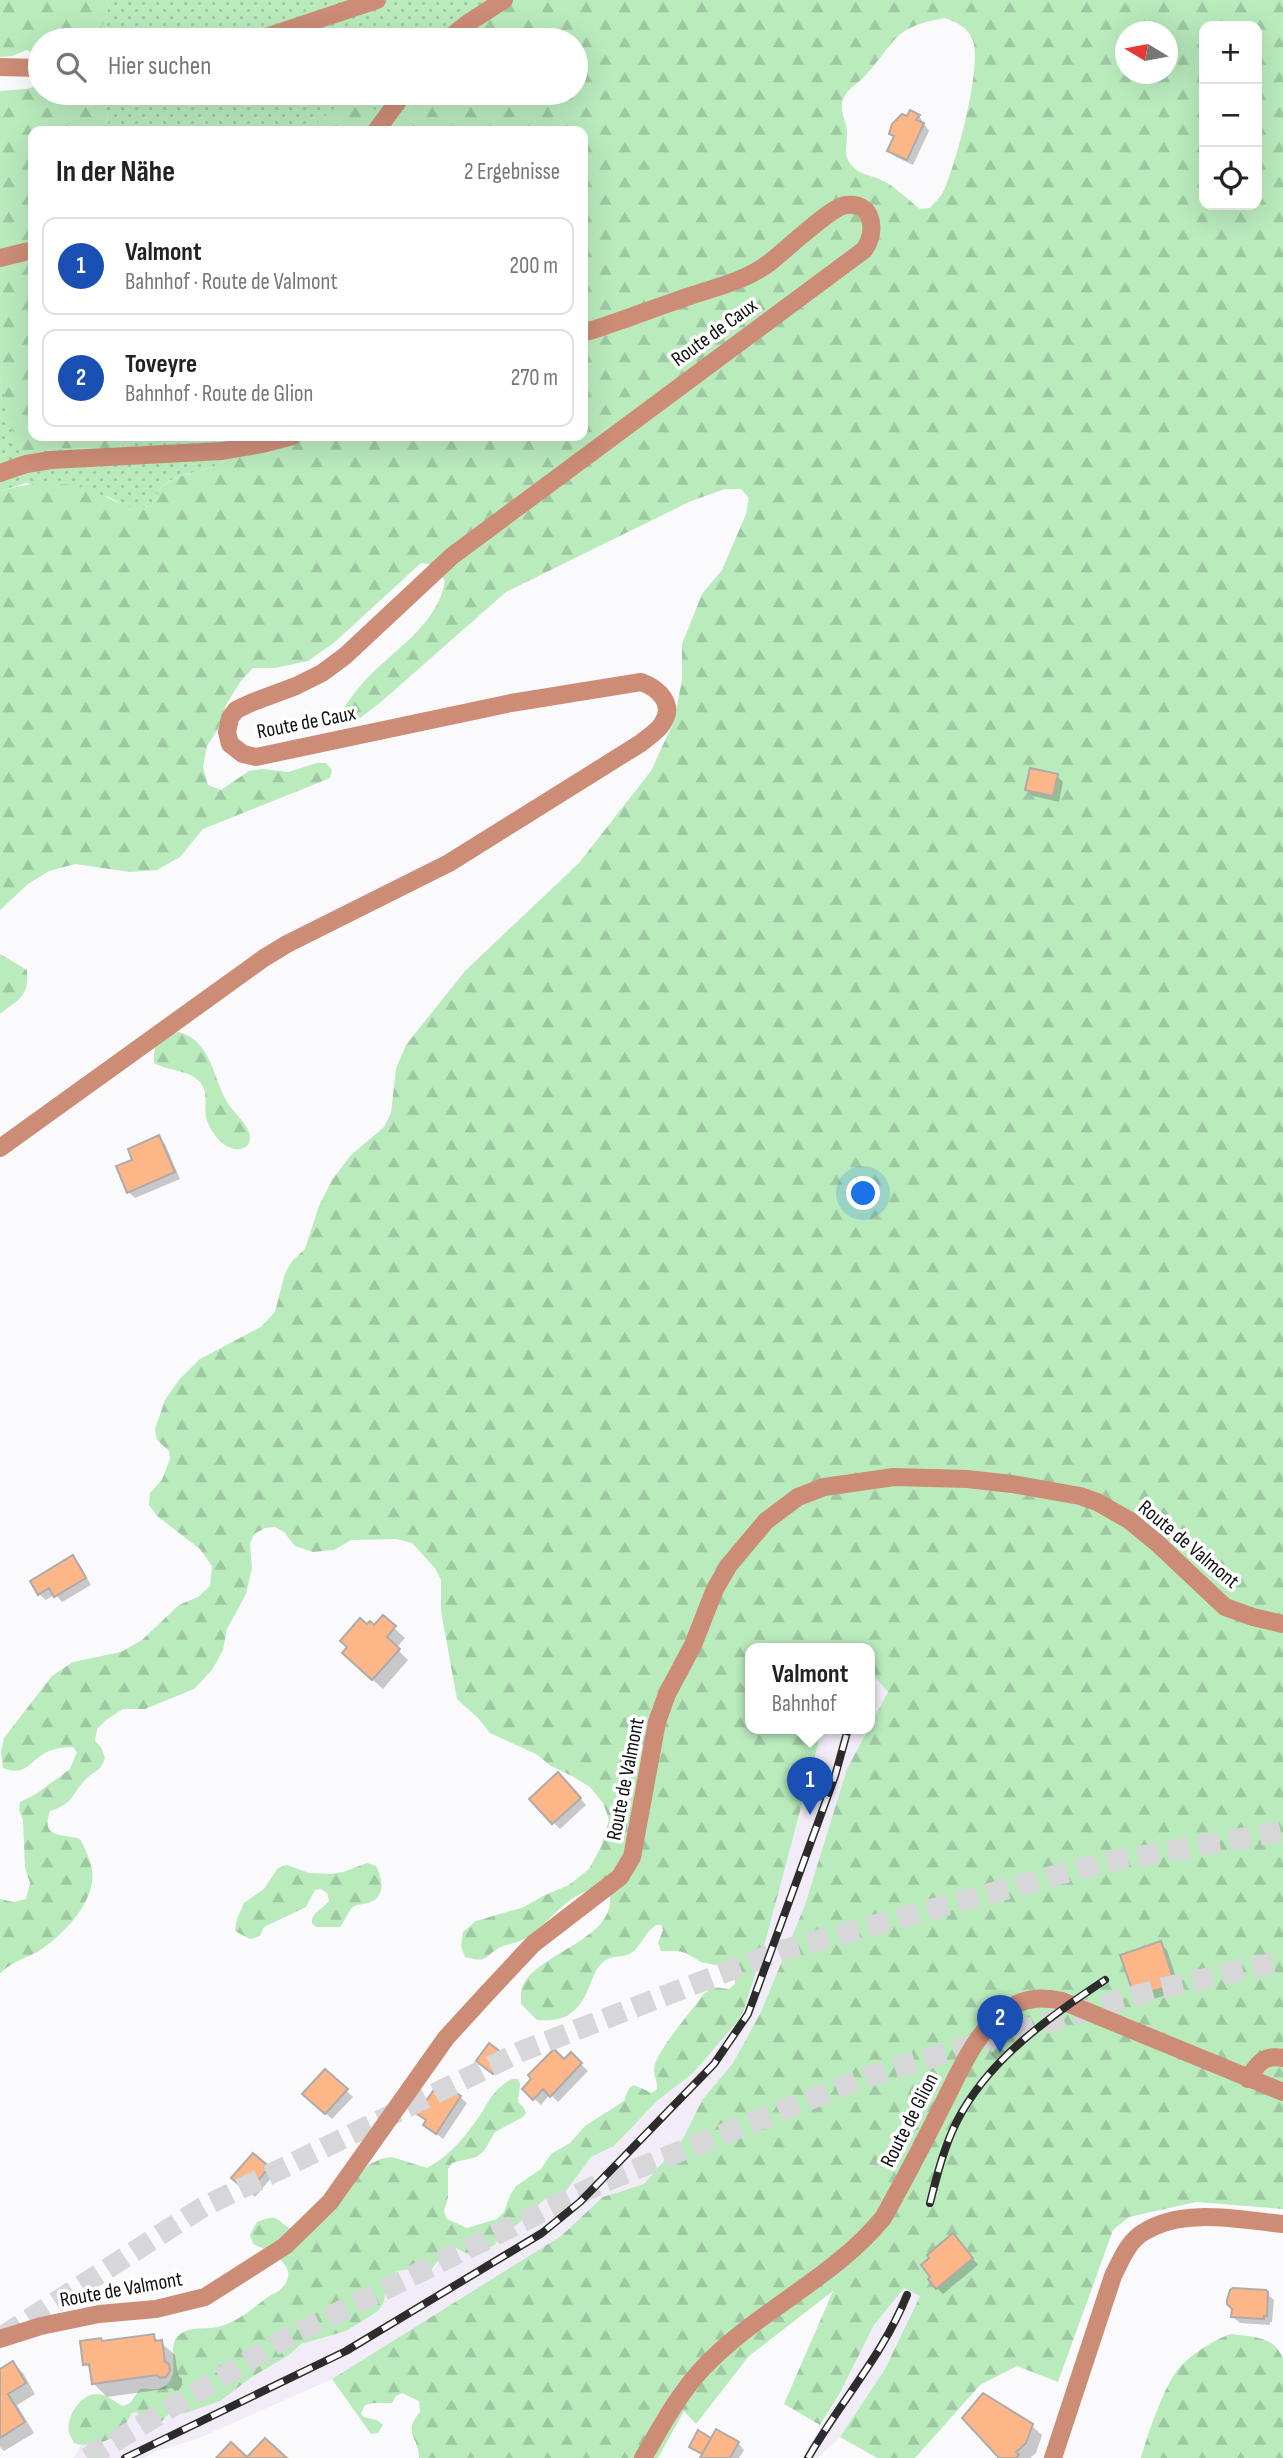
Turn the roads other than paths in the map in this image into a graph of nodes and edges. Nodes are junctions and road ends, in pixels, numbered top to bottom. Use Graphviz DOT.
graph roads {
  1 [pos="377,0"];
  2 [pos="504,0"];
  3 [pos="293,28"];
  4 [pos="462,28"];
  5 [pos="0,67"];
  6 [pos="28,68"];
  7 [pos="395,105"];
  8 [pos="380,126"];
  9 [pos="28,251"];
  10 [pos="0,258"];
  11 [pos="588,331"];
  12 [pos="274,441"];
  13 [pos="0,473"];
  14 [pos="0,1148"];
  15 [pos="1283,1624"];
  16 [pos="1283,2059"];
  17 [pos="1248,2079"];
  18 [pos="1283,2092"];
  19 [pos="1283,2224"];
  20 [pos="0,2339"];
  21 [pos="643,2458"];
  22 [pos="1053,2458"];
  1 -- 3 [label="street"];
  2 -- 4 [label="street"];
  5 -- 6 [label="street"];
  7 -- 8 [label="street"];
  9 -- 10 [label="street"];
  11 -- 14 [label="street, Route de Caux"];
  12 -- 13 [label="street"];
  15 -- 20 [label="street, Route de Valmont"];
  16 -- 17 [label="street"];
  17 -- 18 [label="street, Route de Glion"];
  17 -- 21 [label="street, Route de Glion"];
  19 -- 22 [label="street"];
}
